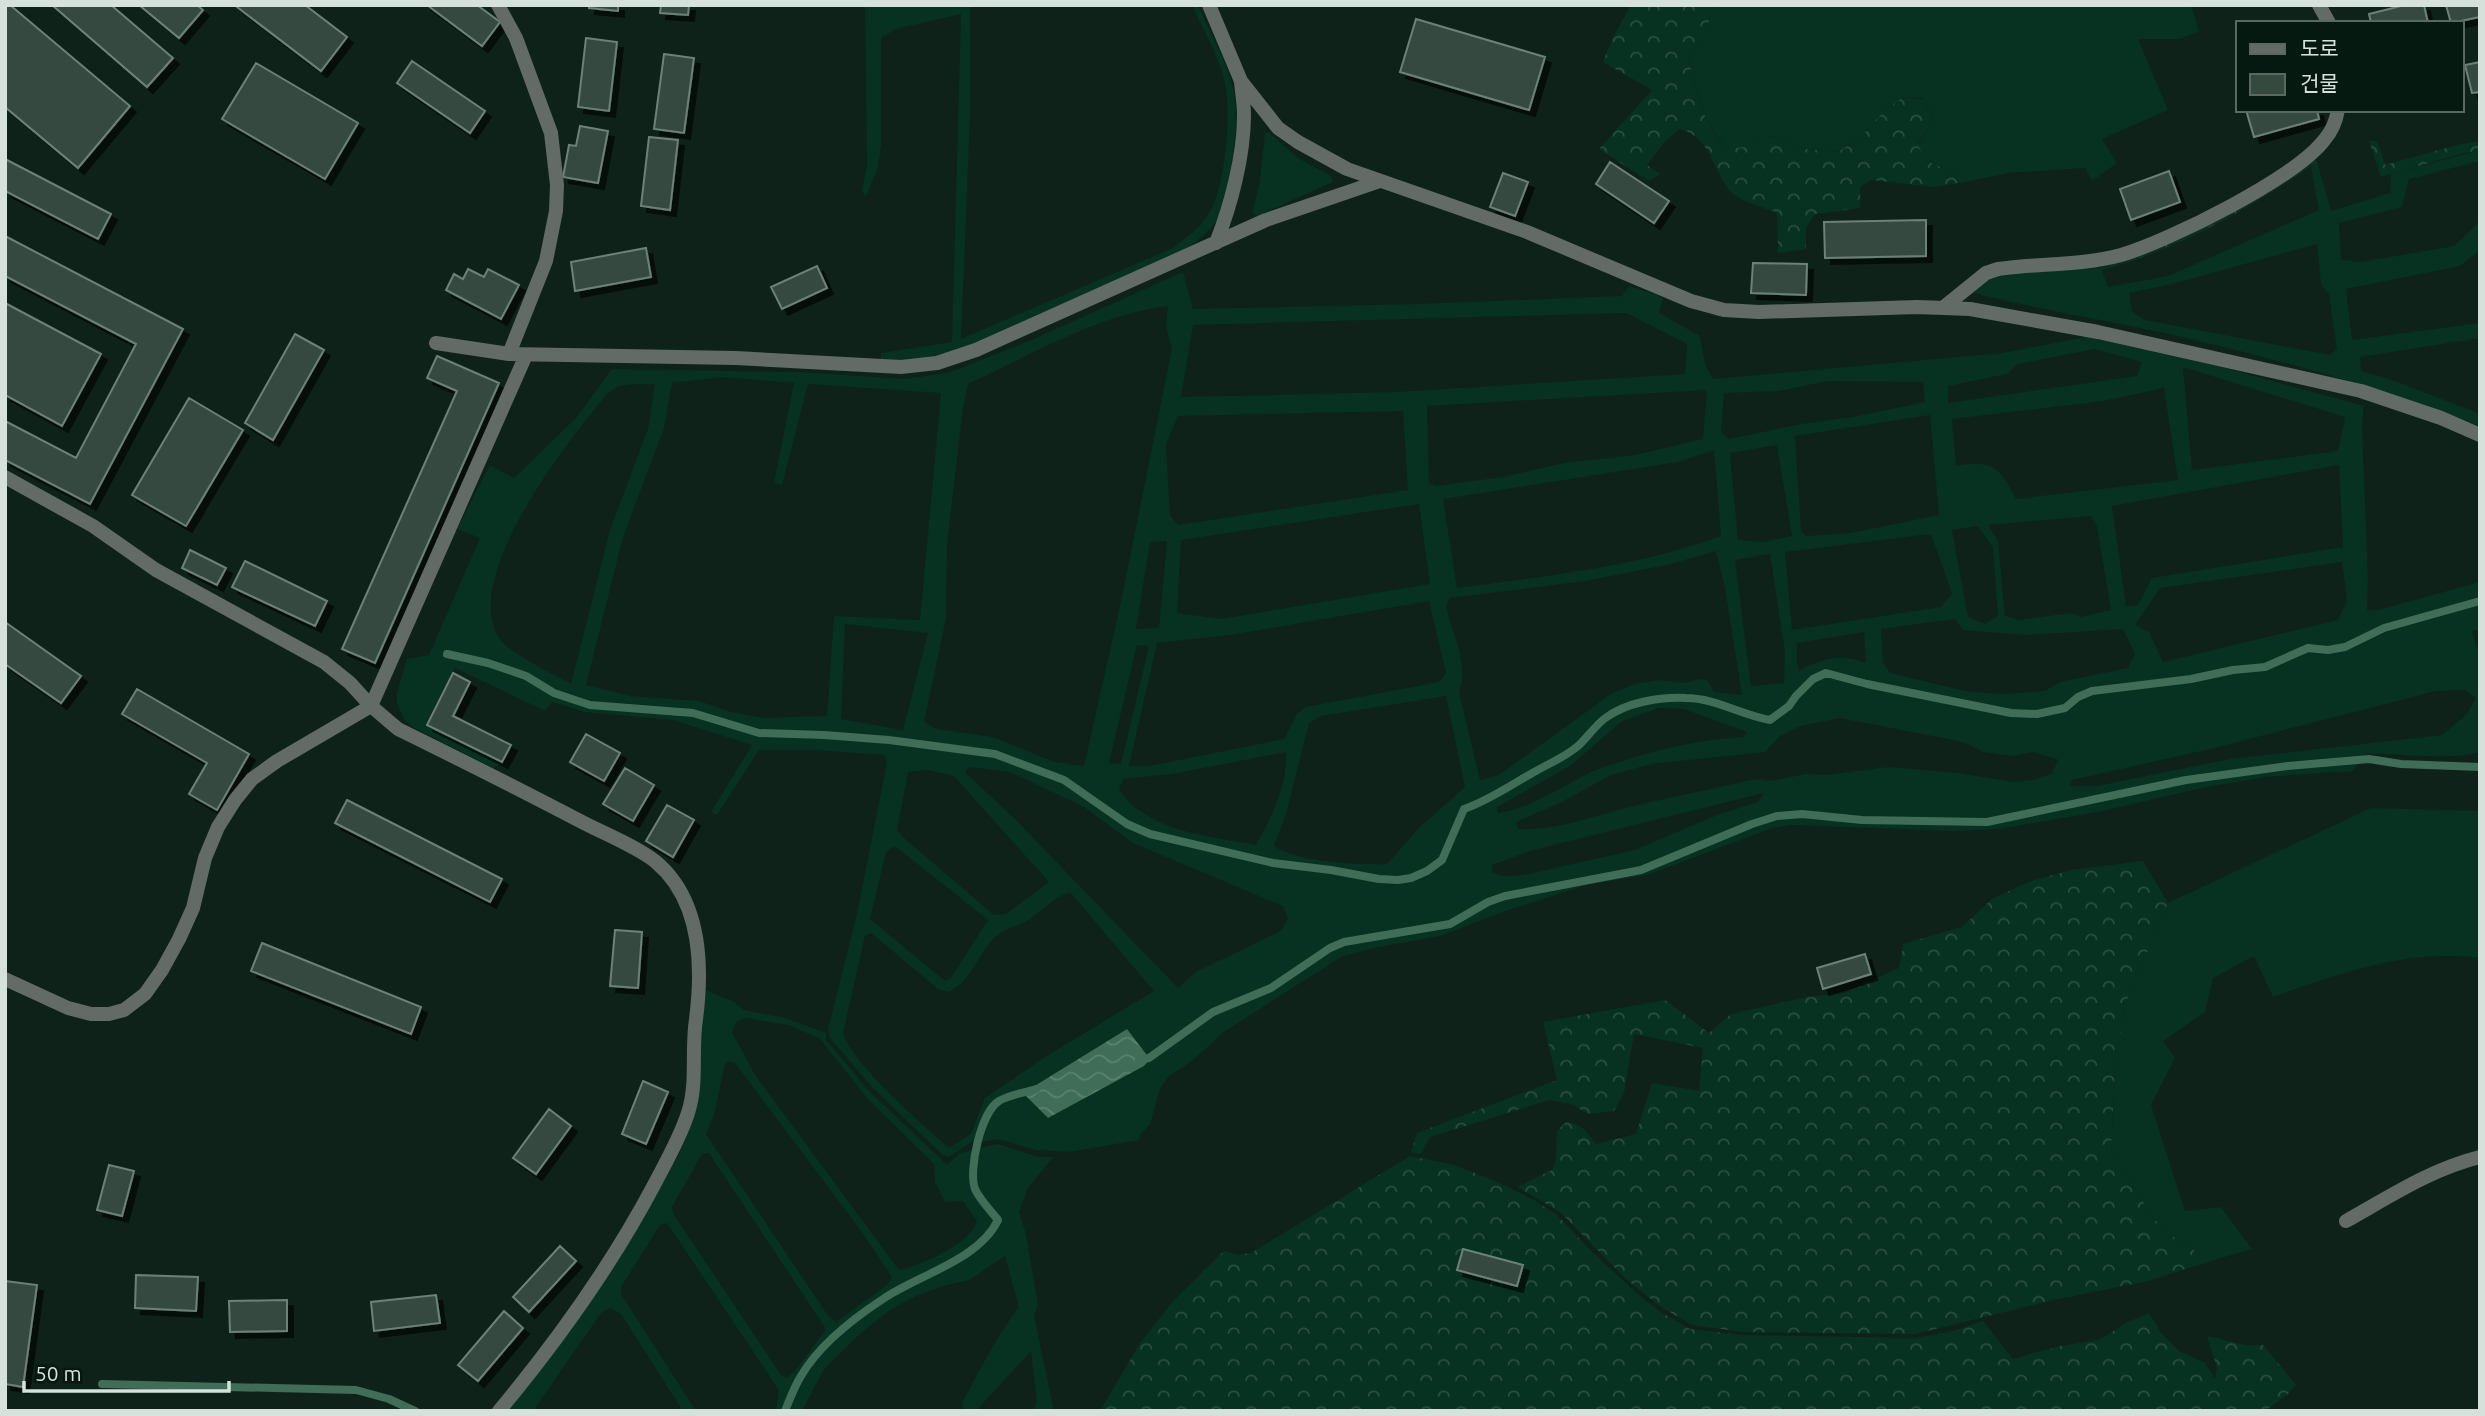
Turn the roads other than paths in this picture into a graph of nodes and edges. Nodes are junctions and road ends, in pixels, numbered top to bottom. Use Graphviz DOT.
graph roads {
  1 [pos="498,5"];
  2 [pos="1209,5"];
  3 [pos="2319,5"];
  4 [pos="2328,21"];
  5 [pos="1241,81"];
  6 [pos="2338,112"];
  7 [pos="1380,181"];
  8 [pos="1216,243"];
  9 [pos="1944,307"];
  10 [pos="436,343"];
  11 [pos="509,354"];
  12 [pos="526,355"];
  13 [pos="2480,435"];
  14 [pos="5,477"];
  15 [pos="371,706"];
  16 [pos="5,979"];
  17 [pos="2480,1157"];
  18 [pos="2346,1221"];
  19 [pos="499,1411"];
  1 -- 11 [label="street"];
  2 -- 5 [label="street"];
  3 -- 4 [label="street"];
  5 -- 7 [label="street"];
  5 -- 8 [label="street"];
  6 -- 9 [label="street"];
  7 -- 8 [label="street"];
  7 -- 9 [label="street"];
  8 -- 12 [label="street"];
  9 -- 13 [label="street"];
  10 -- 11 [label="street"];
  11 -- 12 [label="street"];
  12 -- 15 [label="street"];
  14 -- 15 [label="street"];
  15 -- 16 [label="street"];
  15 -- 19 [label="street"];
  17 -- 18 [label="street"];
}
